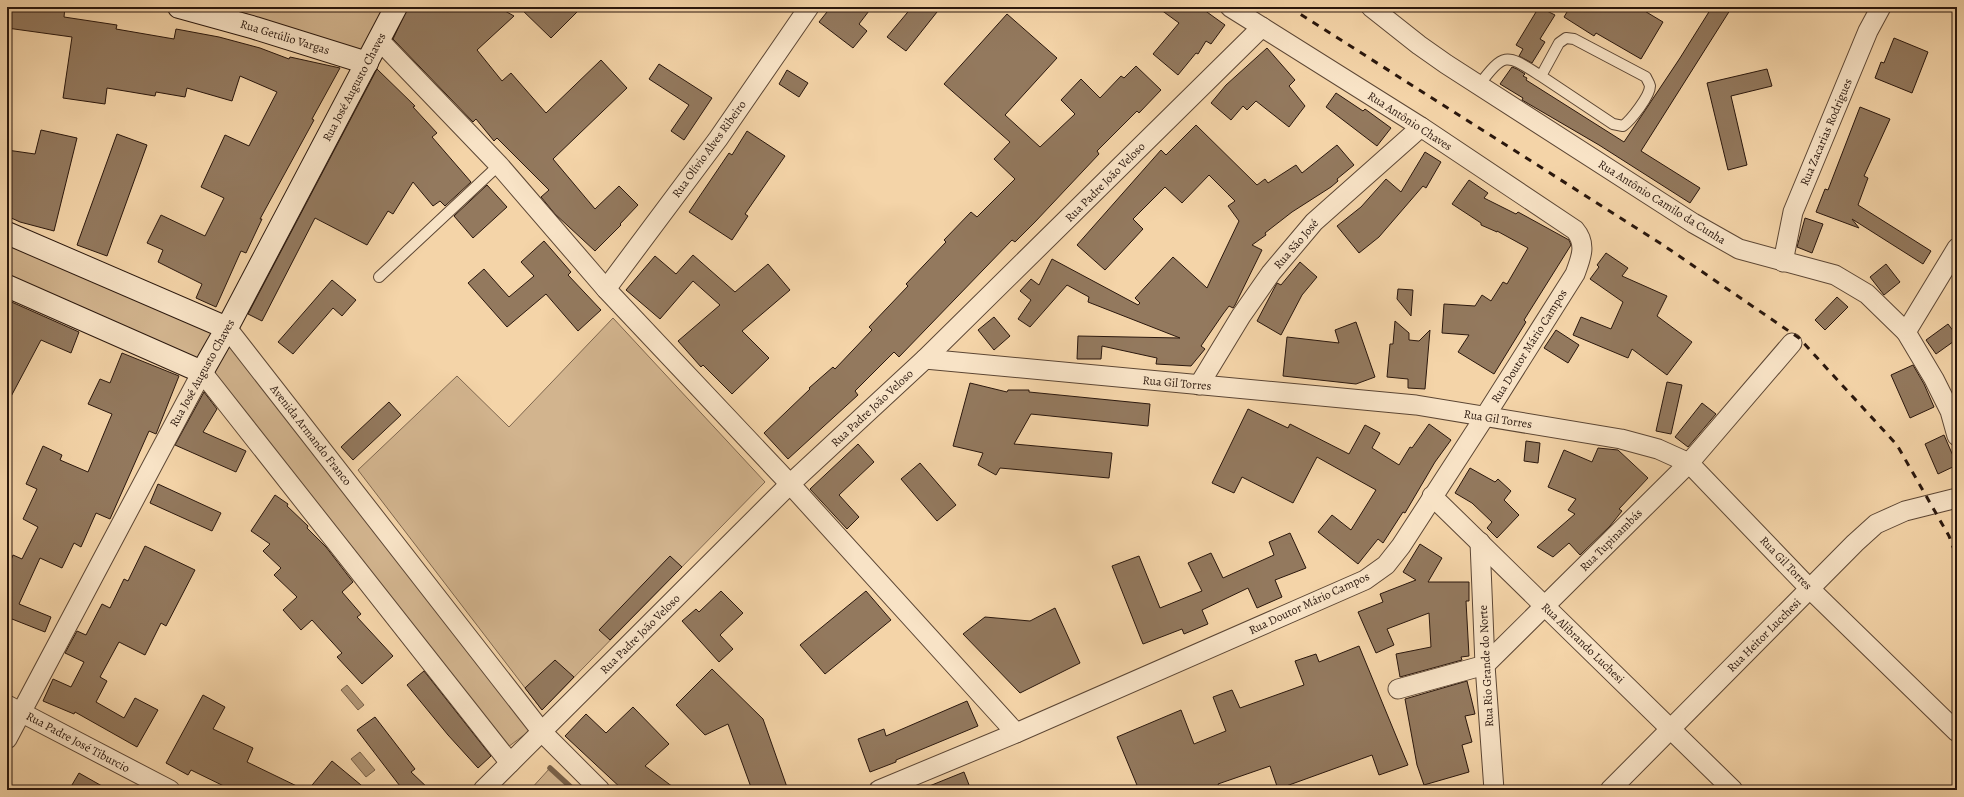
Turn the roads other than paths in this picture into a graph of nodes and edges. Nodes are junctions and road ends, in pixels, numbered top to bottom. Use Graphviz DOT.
graph roads {
  1 [pos="179,7"];
  2 [pos="396,7"];
  3 [pos="809,7"];
  4 [pos="1230,7"];
  5 [pos="1371,7"];
  6 [pos="1881,7"];
  7 [pos="1262,27"];
  8 [pos="379,40"];
  9 [pos="366,63"];
  10 [pos="1541,76"];
  11 [pos="1480,85"];
  12 [pos="1421,127"];
  13 [pos="499,165"];
  14 [pos="7,233"];
  15 [pos="1583,244"];
  16 [pos="1957,248"];
  17 [pos="1783,262"];
  18 [pos="379,277"];
  19 [pos="7,286"];
  20 [pos="606,289"];
  21 [pos="227,328"];
  22 [pos="1906,332"];
  23 [pos="1792,343"];
  24 [pos="925,359"];
  25 [pos="202,372"];
  26 [pos="1199,386"];
  27 [pos="1484,418"];
  28 [pos="1957,436"];
  29 [pos="1689,463"];
  30 [pos="790,484"];
  31 [pos="1432,496"];
  32 [pos="1957,498"];
  33 [pos="1480,542"];
  34 [pos="1810,589"];
  35 [pos="1545,605"];
  36 [pos="1485,665"];
  37 [pos="1398,689"];
  38 [pos="14,708"];
  39 [pos="1670,728"];
  40 [pos="542,732"];
  41 [pos="1957,732"];
  42 [pos="1016,733"];
  43 [pos="7,739"];
  44 [pos="510,763"];
  45 [pos="170,790"];
  46 [pos="483,790"];
  47 [pos="600,790"];
  48 [pos="879,790"];
  49 [pos="1494,790"];
  50 [pos="1610,790"];
  51 [pos="1733,790"];
  1 -- 9 [label="street, Rua Getúlio Vargas"];
  2 -- 8 [label="street, Rua José Augusto Chaves"];
  3 -- 20 [label="street, Rua Olívio Alves Ribeiro"];
  4 -- 7 [label="street, Rua Antônio Chaves"];
  5 -- 11 [label="street, Rua Antônio Camilo da Cunha"];
  6 -- 17 [label="street, Rua Zacarias Rodrigues"];
  7 -- 12 [label="street, Rua Antônio Chaves"];
  7 -- 24 [label="street, Rua Padre João Veloso"];
  8 -- 9 [label="street, Rua José Augusto Chaves"];
  8 -- 13 [label="street"];
  9 -- 21 [label="street, Rua José Augusto Chaves"];
  10 -- 10 [label="lane"];
  10 -- 11 [label="lane"];
  11 -- 17 [label="street, Rua Antônio Camilo da Cunha"];
  12 -- 15 [label="street, Rua Antônio Chaves"];
  12 -- 26 [label="street, Rua São José"];
  13 -- 18 [label="lane"];
  13 -- 20 [label="street"];
  14 -- 21 [label="street, Avenida Armando Franco"];
  15 -- 27 [label="street, Rua Doutor Mário Campos"];
  16 -- 22 [label="street"];
  17 -- 22 [label="street, Rua Antônio Camilo da Cunha"];
  19 -- 25 [label="street"];
  20 -- 30 [label="street"];
  21 -- 25 [label="street, Rua José Augusto Chaves"];
  21 -- 40 [label="street, Avenida Armando Franco"];
  22 -- 28 [label="street, Rua Antônio Camilo da Cunha"];
  23 -- 29 [label="street, Rua Tupinambás"];
  24 -- 26 [label="street, Rua Gil Torres"];
  24 -- 30 [label="street, Rua Padre João Veloso"];
  25 -- 38 [label="street, Rua José Augusto Chaves"];
  25 -- 44 [label="street"];
  26 -- 27 [label="street, Rua Gil Torres"];
  27 -- 29 [label="street, Rua Gil Torres"];
  27 -- 31 [label="street, Rua Doutor Mário Campos"];
  29 -- 34 [label="street, Rua Gil Torres"];
  29 -- 35 [label="street, Rua Tupinambás"];
  30 -- 40 [label="street, Rua Padre João Veloso"];
  30 -- 42 [label="street"];
  31 -- 33 [label="street, Rua Alibrando Luchesi"];
  31 -- 42 [label="street, Rua Doutor Mário Campos"];
  32 -- 34 [label="street, Rua Heitor Lucchesi"];
  33 -- 35 [label="street, Rua Alibrando Luchesi"];
  33 -- 36 [label="street, Rua Rio Grande do Norte"];
  34 -- 39 [label="street, Rua Heitor Lucchesi"];
  34 -- 41 [label="street, Rua Gil Torres"];
  35 -- 36 [label="street, Rua Tupinambás"];
  35 -- 39 [label="street, Rua Alibrando Luchesi"];
  36 -- 37 [label="street, Rua Tupinambás"];
  36 -- 49 [label="street, Rua Rio Grande do Norte"];
  38 -- 43 [label="street, Rua José Augusto Chaves"];
  38 -- 45 [label="street, Rua Padre José Tiburcio"];
  39 -- 50 [label="street, Rua Heitor Lucchesi"];
  39 -- 51 [label="street, Rua Alibrando Luchesi"];
  40 -- 44 [label="street, Rua Padre João Veloso"];
  40 -- 47 [label="street, Avenida Armando Franco"];
  42 -- 48 [label="street, Rua Doutor Mário Campos"];
  44 -- 46 [label="street, Rua Padre João Veloso"];
}
